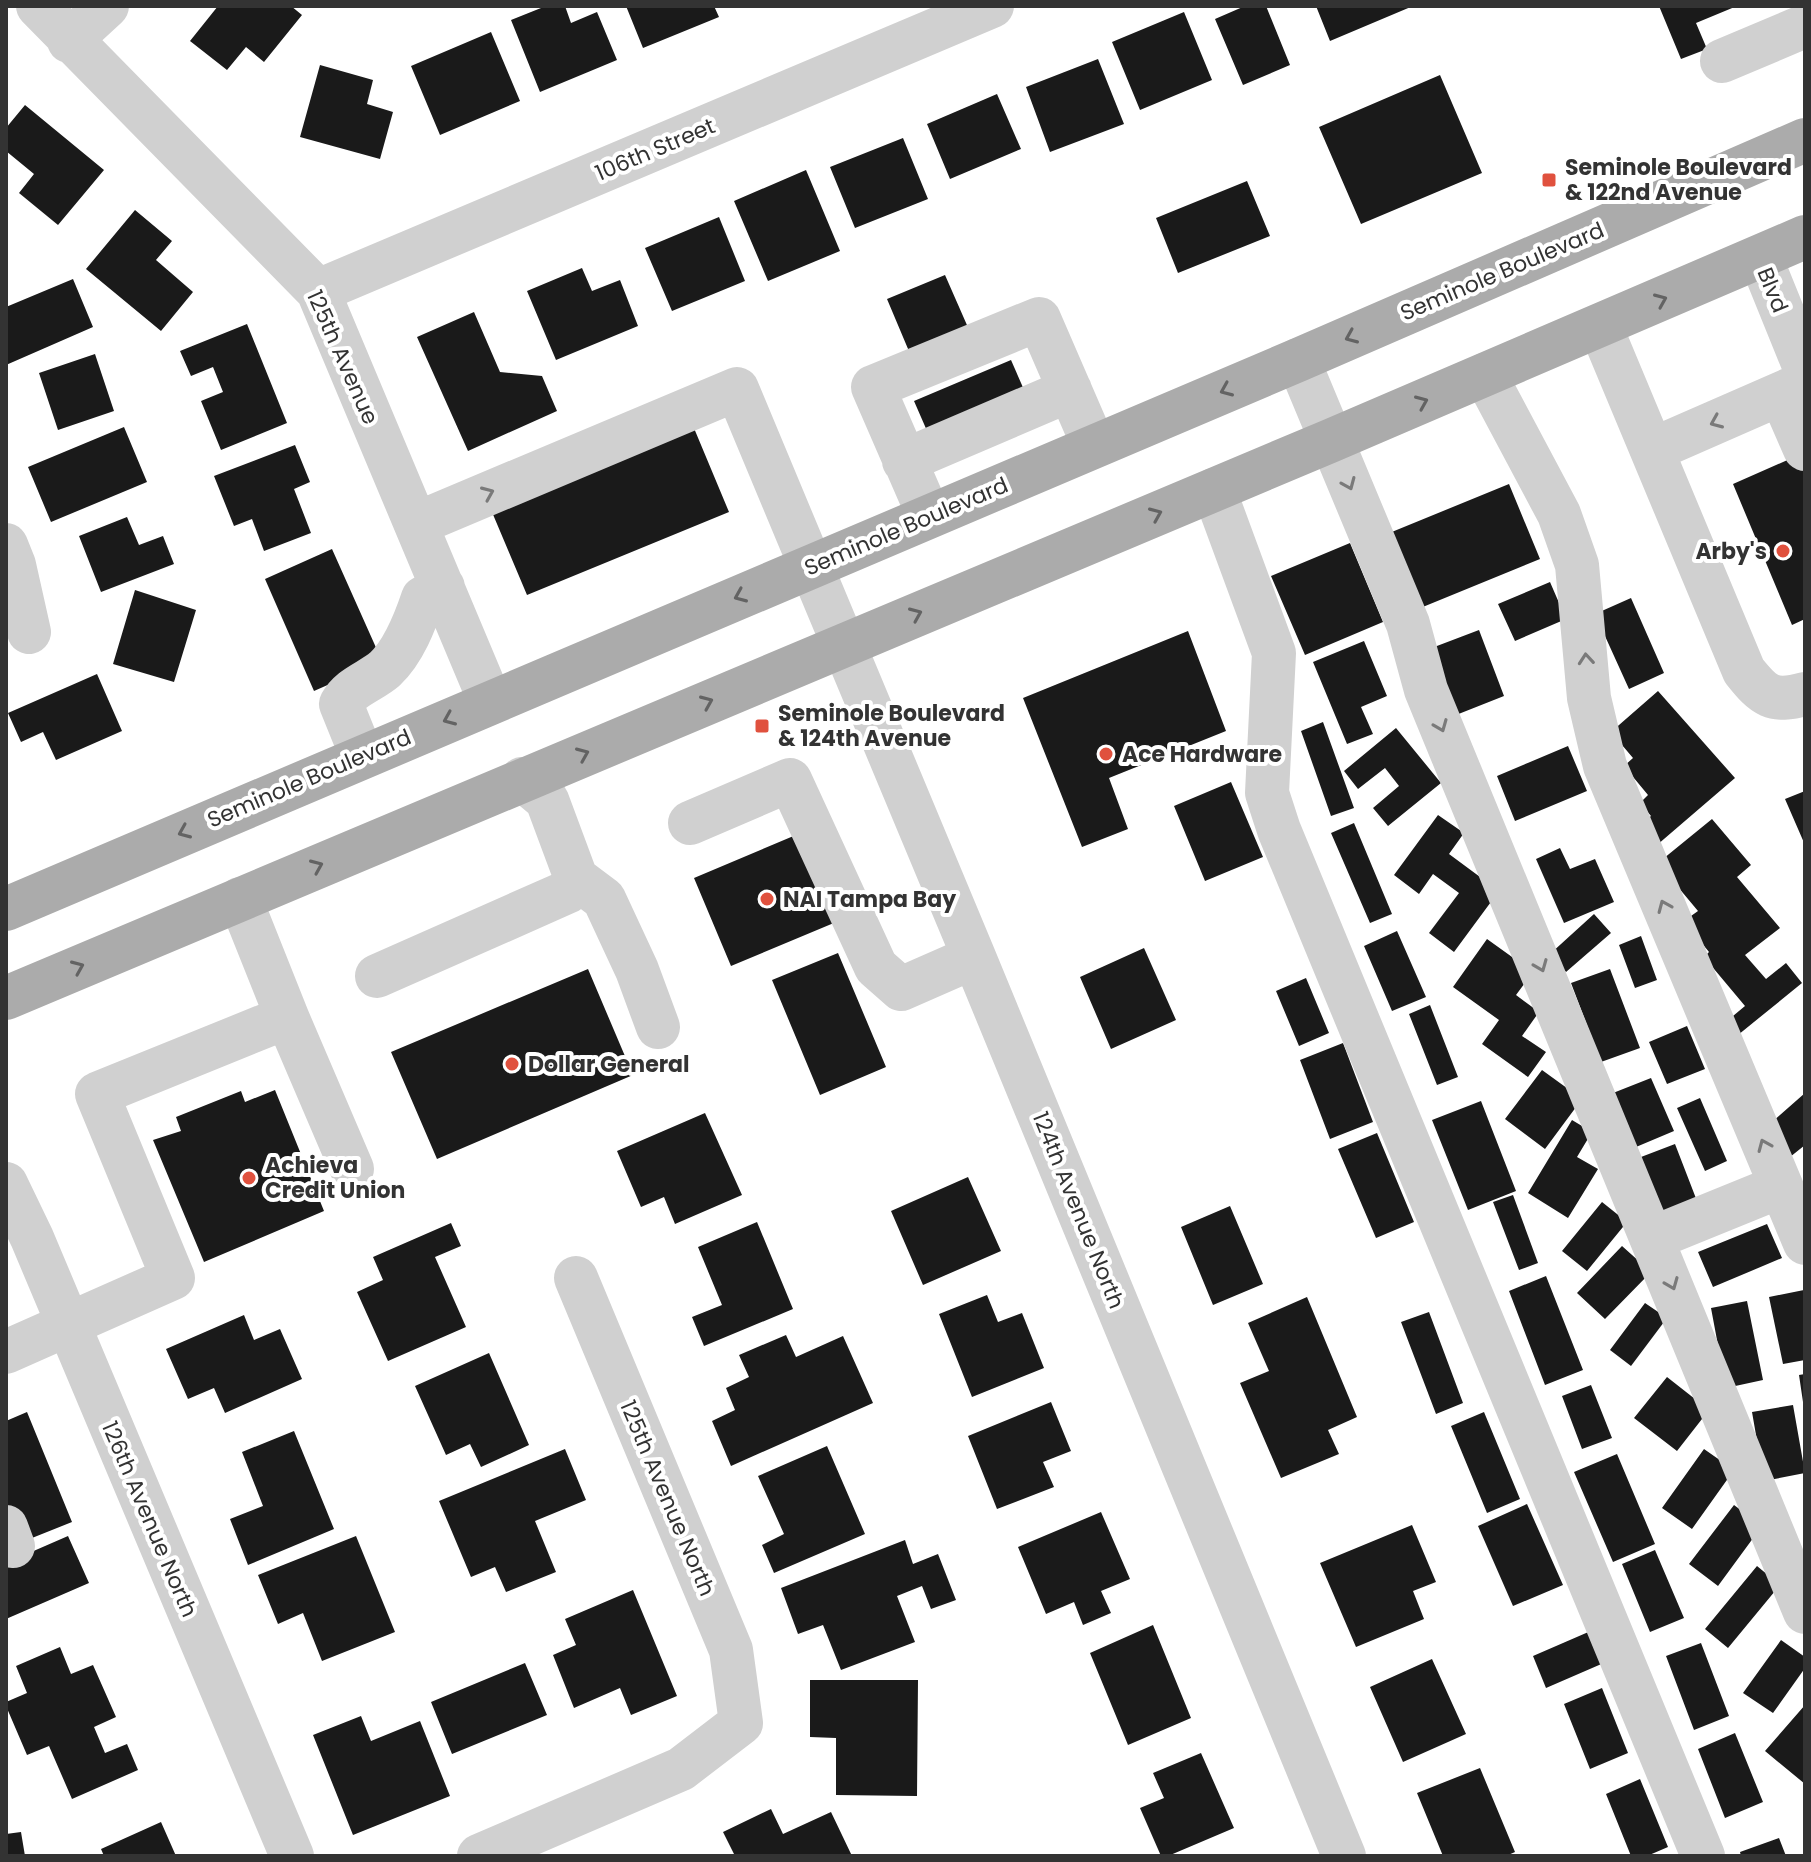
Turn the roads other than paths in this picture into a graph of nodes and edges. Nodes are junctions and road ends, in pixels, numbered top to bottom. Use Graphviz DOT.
graph roads {
  1 [pos="38,6"];
  2 [pos="107,6"];
  3 [pos="992,6"];
  4 [pos="1805,26"];
  5 [pos="69,41"];
  6 [pos="1722,61"];
  7 [pos="1805,140"];
  8 [pos="1805,237"];
  9 [pos="1760,257"];
  10 [pos="318,291"];
  11 [pos="1600,326"];
  12 [pos="1298,360"];
  13 [pos="1485,375"];
  14 [pos="1797,381"];
  15 [pos="1070,390"];
  16 [pos="1330,441"];
  17 [pos="1094,446"];
  18 [pos="1805,449"];
  19 [pos="1652,450"];
  20 [pos="904,461"];
  21 [pos="1214,490"];
  22 [pos="929,516"];
  23 [pos="416,524"];
  24 [pos="6,545"];
  25 [pos="812,566"];
  26 [pos="443,587"];
  27 [pos="29,632"];
  28 [pos="844,644"];
  29 [pos="1744,671"];
  30 [pos="1805,674"];
  31 [pos="1805,694"];
  32 [pos="490,701"];
  33 [pos="362,756"];
  34 [pos="522,779"];
  35 [pos="690,823"];
  36 [pos="576,878"];
  37 [pos="240,899"];
  38 [pos="6,909"];
  39 [pos="974,957"];
  40 [pos="377,976"];
  41 [pos="6,998"];
  42 [pos="287,1017"];
  43 [pos="658,1027"];
  44 [pos="352,1169"];
  45 [pos="6,1184"];
  46 [pos="1781,1186"];
  47 [pos="1653,1238"];
  48 [pos="1805,1243"];
  49 [pos="576,1278"];
  50 [pos="68,1326"];
  51 [pos="6,1352"];
  52 [pos="1805,1612"];
  53 [pos="292,1856"];
  54 [pos="479,1856"];
  55 [pos="1344,1856"];
  56 [pos="1703,1856"];
  1 -- 5 [label="street, 125th Avenue"];
  2 -- 5 [label="street"];
  3 -- 10 [label="street, 106th Street"];
  4 -- 6 [label="street"];
  5 -- 10 [label="street, 125th Avenue"];
  7 -- 12 [label="main road, Seminole Boulevard, one-way"];
  8 -- 9 [label="main road"];
  11 -- 9 [label="main road, one-way"];
  9 -- 14 [label="street, Blvd"];
  10 -- 23 [label="street, 125th Avenue"];
  11 -- 13 [label="main road"];
  11 -- 19 [label="street"];
  12 -- 16 [label="street"];
  12 -- 17 [label="main road, Seminole Boulevard, one-way"];
  16 -- 13 [label="main road, one-way"];
  46 -- 13 [label="street, one-way"];
  14 -- 18 [label="street, Blvd"];
  14 -- 19 [label="street, one-way"];
  15 -- 17 [label="street"];
  15 -- 20 [label="street"];
  15 -- 20 [label="street"];
  16 -- 21 [label="main road"];
  16 -- 47 [label="street, one-way"];
  17 -- 22 [label="main road, Seminole Boulevard"];
  19 -- 29 [label="street"];
  20 -- 22 [label="street"];
  28 -- 21 [label="main road, one-way"];
  21 -- 56 [label="street"];
  22 -- 25 [label="main road, Seminole Boulevard"];
  23 -- 25 [label="street, 124th Avenue North, one-way"];
  23 -- 26 [label="street, 125th Avenue"];
  24 -- 27 [label="street"];
  25 -- 28 [label="street, 124th Avenue North"];
  25 -- 32 [label="main road, Seminole Boulevard, one-way"];
  26 -- 32 [label="street, 125th Avenue"];
  26 -- 33 [label="street"];
  34 -- 28 [label="main road, one-way"];
  28 -- 39 [label="street, 124th Avenue North"];
  29 -- 30 [label="street"];
  29 -- 31 [label="street"];
  32 -- 33 [label="main road, Seminole Boulevard, one-way"];
  33 -- 38 [label="main road, Seminole Boulevard, one-way"];
  34 -- 36 [label="street"];
  37 -- 34 [label="main road, one-way"];
  35 -- 39 [label="street"];
  36 -- 40 [label="street"];
  36 -- 43 [label="street"];
  41 -- 37 [label="main road, one-way"];
  37 -- 42 [label="street"];
  39 -- 55 [label="street, 124th Avenue North"];
  42 -- 44 [label="street"];
  42 -- 50 [label="street"];
  45 -- 50 [label="street, 126th Avenue North"];
  46 -- 47 [label="street"];
  46 -- 48 [label="street"];
  47 -- 52 [label="street, one-way"];
  49 -- 54 [label="street, 125th Avenue North"];
  50 -- 51 [label="street"];
  50 -- 53 [label="street, 126th Avenue North"];
}
